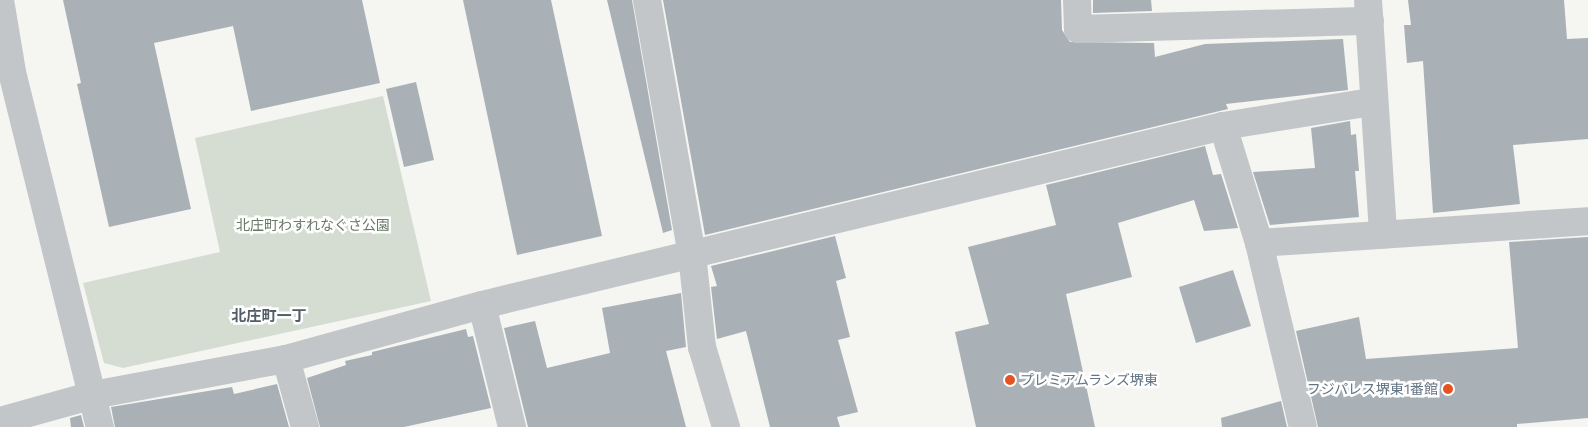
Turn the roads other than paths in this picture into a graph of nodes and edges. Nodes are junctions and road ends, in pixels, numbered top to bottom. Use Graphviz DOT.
graph roads {
  1 [pos="646,0"];
  2 [pos="1077,0"];
  3 [pos="1369,10"];
  4 [pos="1,14"];
  5 [pos="1372,102"];
  6 [pos="1223,126"];
  7 [pos="1588,221"];
  8 [pos="1383,235"];
  9 [pos="1259,243"];
  10 [pos="692,254"];
  11 [pos="482,305"];
  12 [pos="286,360"];
  13 [pos="93,395"];
  14 [pos="0,421"];
  15 [pos="100,427"];
  16 [pos="305,427"];
  17 [pos="512,427"];
  18 [pos="726,427"];
  19 [pos="1303,427"];
  1 -- 10 [label="street"];
  2 -- 3 [label="street"];
  3 -- 5 [label="street"];
  4 -- 13 [label="street"];
  5 -- 6 [label="street"];
  5 -- 8 [label="street"];
  6 -- 9 [label="street"];
  6 -- 10 [label="street"];
  7 -- 8 [label="street"];
  8 -- 9 [label="street"];
  9 -- 19 [label="street"];
  10 -- 11 [label="street"];
  10 -- 18 [label="street"];
  11 -- 12 [label="street"];
  11 -- 17 [label="street"];
  12 -- 13 [label="street"];
  12 -- 16 [label="street"];
  13 -- 14 [label="street"];
  13 -- 15 [label="street"];
}
